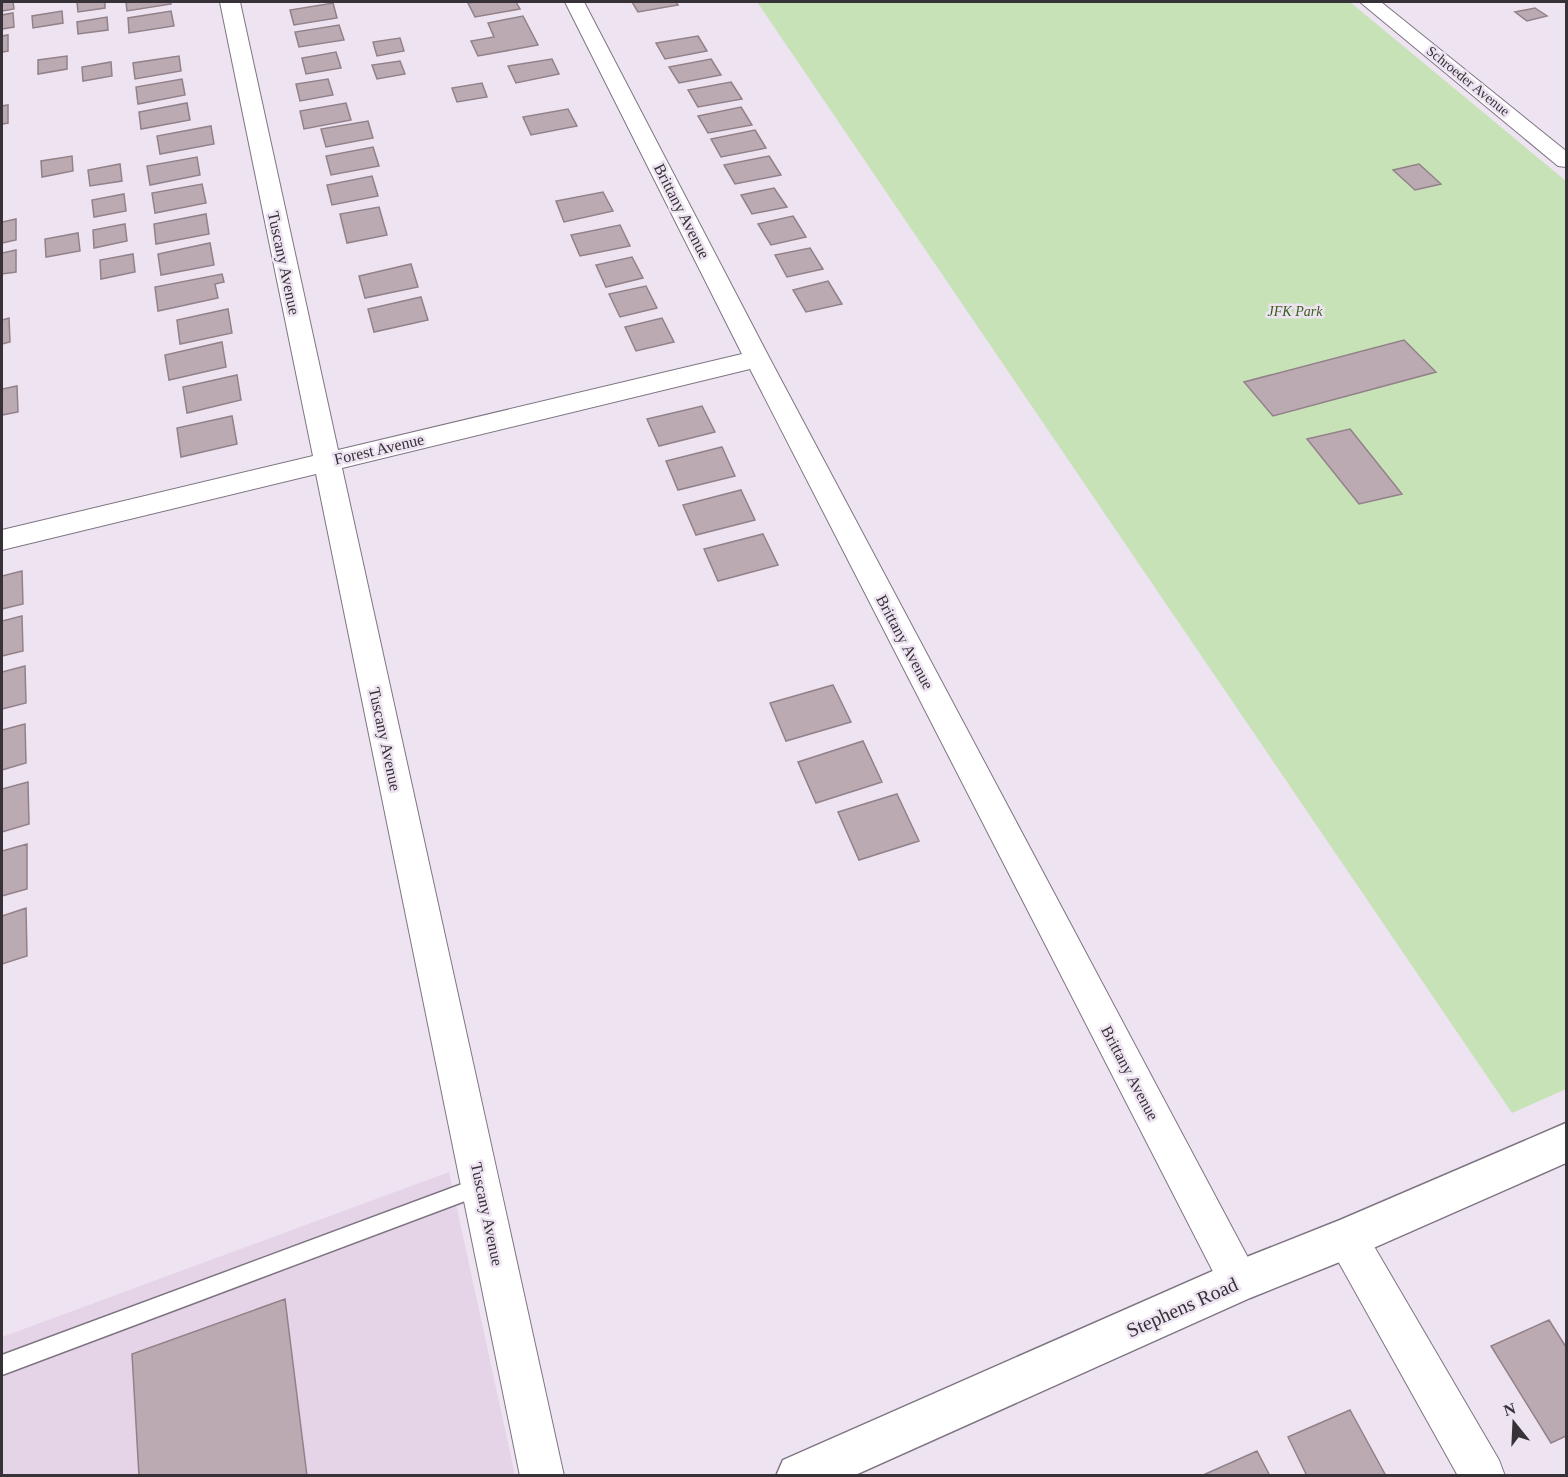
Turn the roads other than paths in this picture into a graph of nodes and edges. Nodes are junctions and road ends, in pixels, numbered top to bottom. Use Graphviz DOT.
graph roads {
  1 [pos="230,2"];
  2 [pos="575,2"];
  3 [pos="1370,2"];
  4 [pos="1566,161"];
  5 [pos="757,358"];
  6 [pos="326,462"];
  7 [pos="2,540"];
  8 [pos="1566,1143"];
  9 [pos="481,1186"];
  10 [pos="1347,1238"];
  11 [pos="1239,1281"];
  12 [pos="2,1365"];
  13 [pos="542,1476"];
  14 [pos="799,1476"];
  15 [pos="1483,1476"];
  1 -- 6 [label="street, Tuscany Avenue"];
  2 -- 5 [label="street, Brittany Avenue"];
  3 -- 4 [label="street, Schroeder Avenue"];
  5 -- 6 [label="street, Forest Avenue"];
  5 -- 11 [label="street, Brittany Avenue"];
  6 -- 7 [label="street, Forest Avenue"];
  6 -- 9 [label="street, Tuscany Avenue"];
  8 -- 10 [label="street, Stephens Road"];
  9 -- 12 [label="lane"];
  9 -- 13 [label="street, Tuscany Avenue"];
  10 -- 11 [label="street, Stephens Road"];
  10 -- 15 [label="street"];
  11 -- 14 [label="street, Stephens Road"];
}
